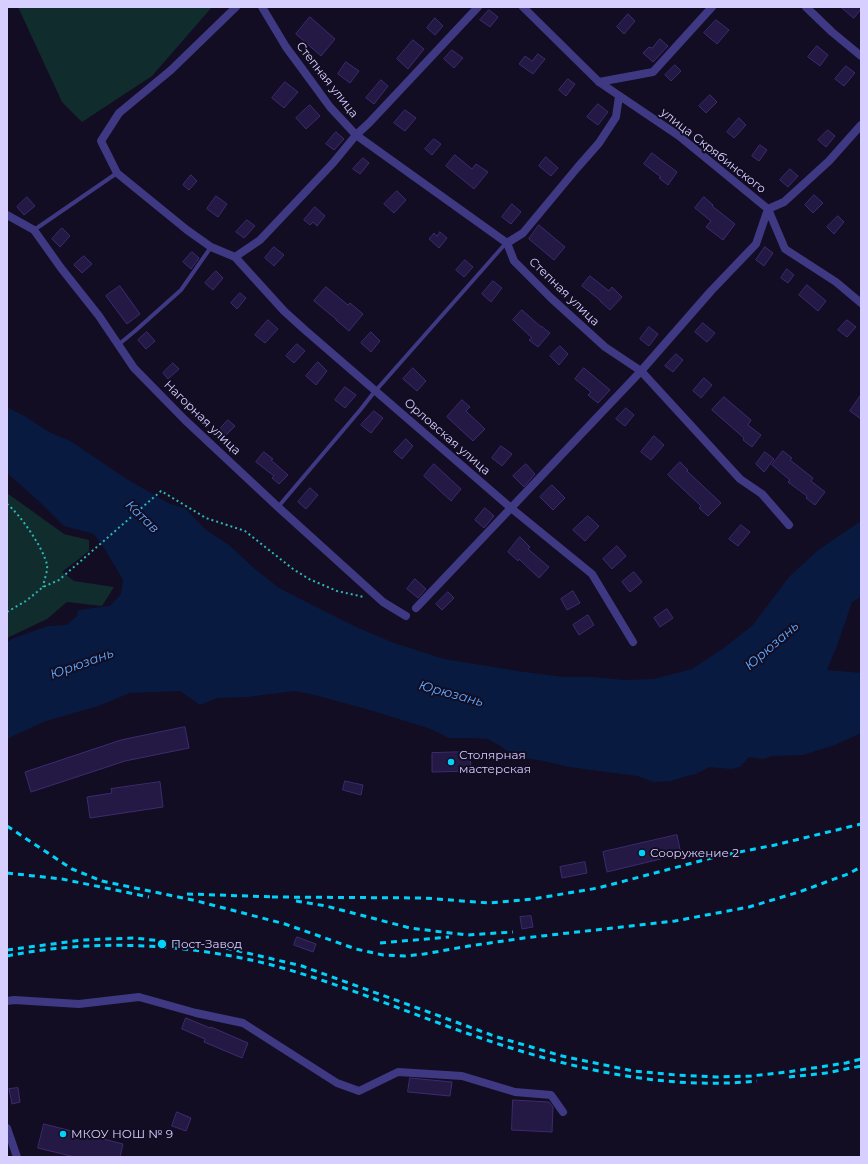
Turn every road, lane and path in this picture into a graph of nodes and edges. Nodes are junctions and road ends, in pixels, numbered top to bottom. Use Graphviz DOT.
graph roads {
  1 [pos="236,7"];
  2 [pos="262,7"];
  3 [pos="478,7"];
  4 [pos="523,7"];
  5 [pos="712,7"];
  6 [pos="806,7"];
  7 [pos="861,56"];
  8 [pos="599,82"];
  9 [pos="619,96"];
  10 [pos="861,125"];
  11 [pos="356,135"];
  12 [pos="117,173"];
  13 [pos="768,209"];
  14 [pos="7,215"];
  15 [pos="34,230"];
  16 [pos="507,243"];
  17 [pos="211,247"];
  18 [pos="235,256"];
  19 [pos="861,303"];
  20 [pos="118,345"];
  21 [pos="641,371"];
  22 [pos="374,391"];
  23 [pos="7,504"];
  24 [pos="278,507"];
  25 [pos="512,508"];
  26 [pos="789,525"];
  27 [pos="43,587"];
  28 [pos="368,598"];
  29 [pos="416,608"];
  30 [pos="7,612"];
  31 [pos="406,616"];
  32 [pos="633,642"];
  33 [pos="7,1001"];
  34 [pos="563,1112"];
  35 [pos="7,1128"];
  36 [pos="17,1157"];
  1 -- 12 [label="street"];
  2 -- 11 [label="street, Степная улица"];
  3 -- 11 [label="street"];
  4 -- 8 [label="street, улица Скрябинского"];
  5 -- 8 [label="street"];
  6 -- 7 [label="street"];
  8 -- 9 [label="street, улица Скрябинского"];
  9 -- 13 [label="street, улица Скрябинского"];
  9 -- 16 [label="street"];
  10 -- 13 [label="street"];
  11 -- 16 [label="street, Степная улица"];
  11 -- 18 [label="street"];
  12 -- 15 [label="lane"];
  12 -- 17 [label="street"];
  13 -- 19 [label="street, улица Скрябинского"];
  13 -- 21 [label="street"];
  14 -- 15 [label="street, Нагорная улица"];
  15 -- 20 [label="street, Нагорная улица"];
  16 -- 21 [label="street, Степная улица"];
  16 -- 22 [label="lane"];
  17 -- 18 [label="street"];
  17 -- 20 [label="lane"];
  18 -- 22 [label="street, Орловская улица"];
  20 -- 24 [label="street, Нагорная улица"];
  21 -- 25 [label="street"];
  21 -- 26 [label="street, Степная улица"];
  22 -- 24 [label="lane"];
  22 -- 25 [label="street, Орловская улица"];
  23 -- 27 [label="path"];
  24 -- 31 [label="street, Нагорная улица"];
  25 -- 29 [label="street"];
  25 -- 32 [label="street, Орловская улица"];
  27 -- 28 [label="path"];
  27 -- 30 [label="path"];
  33 -- 34 [label="street"];
  35 -- 36 [label="street"];
}
